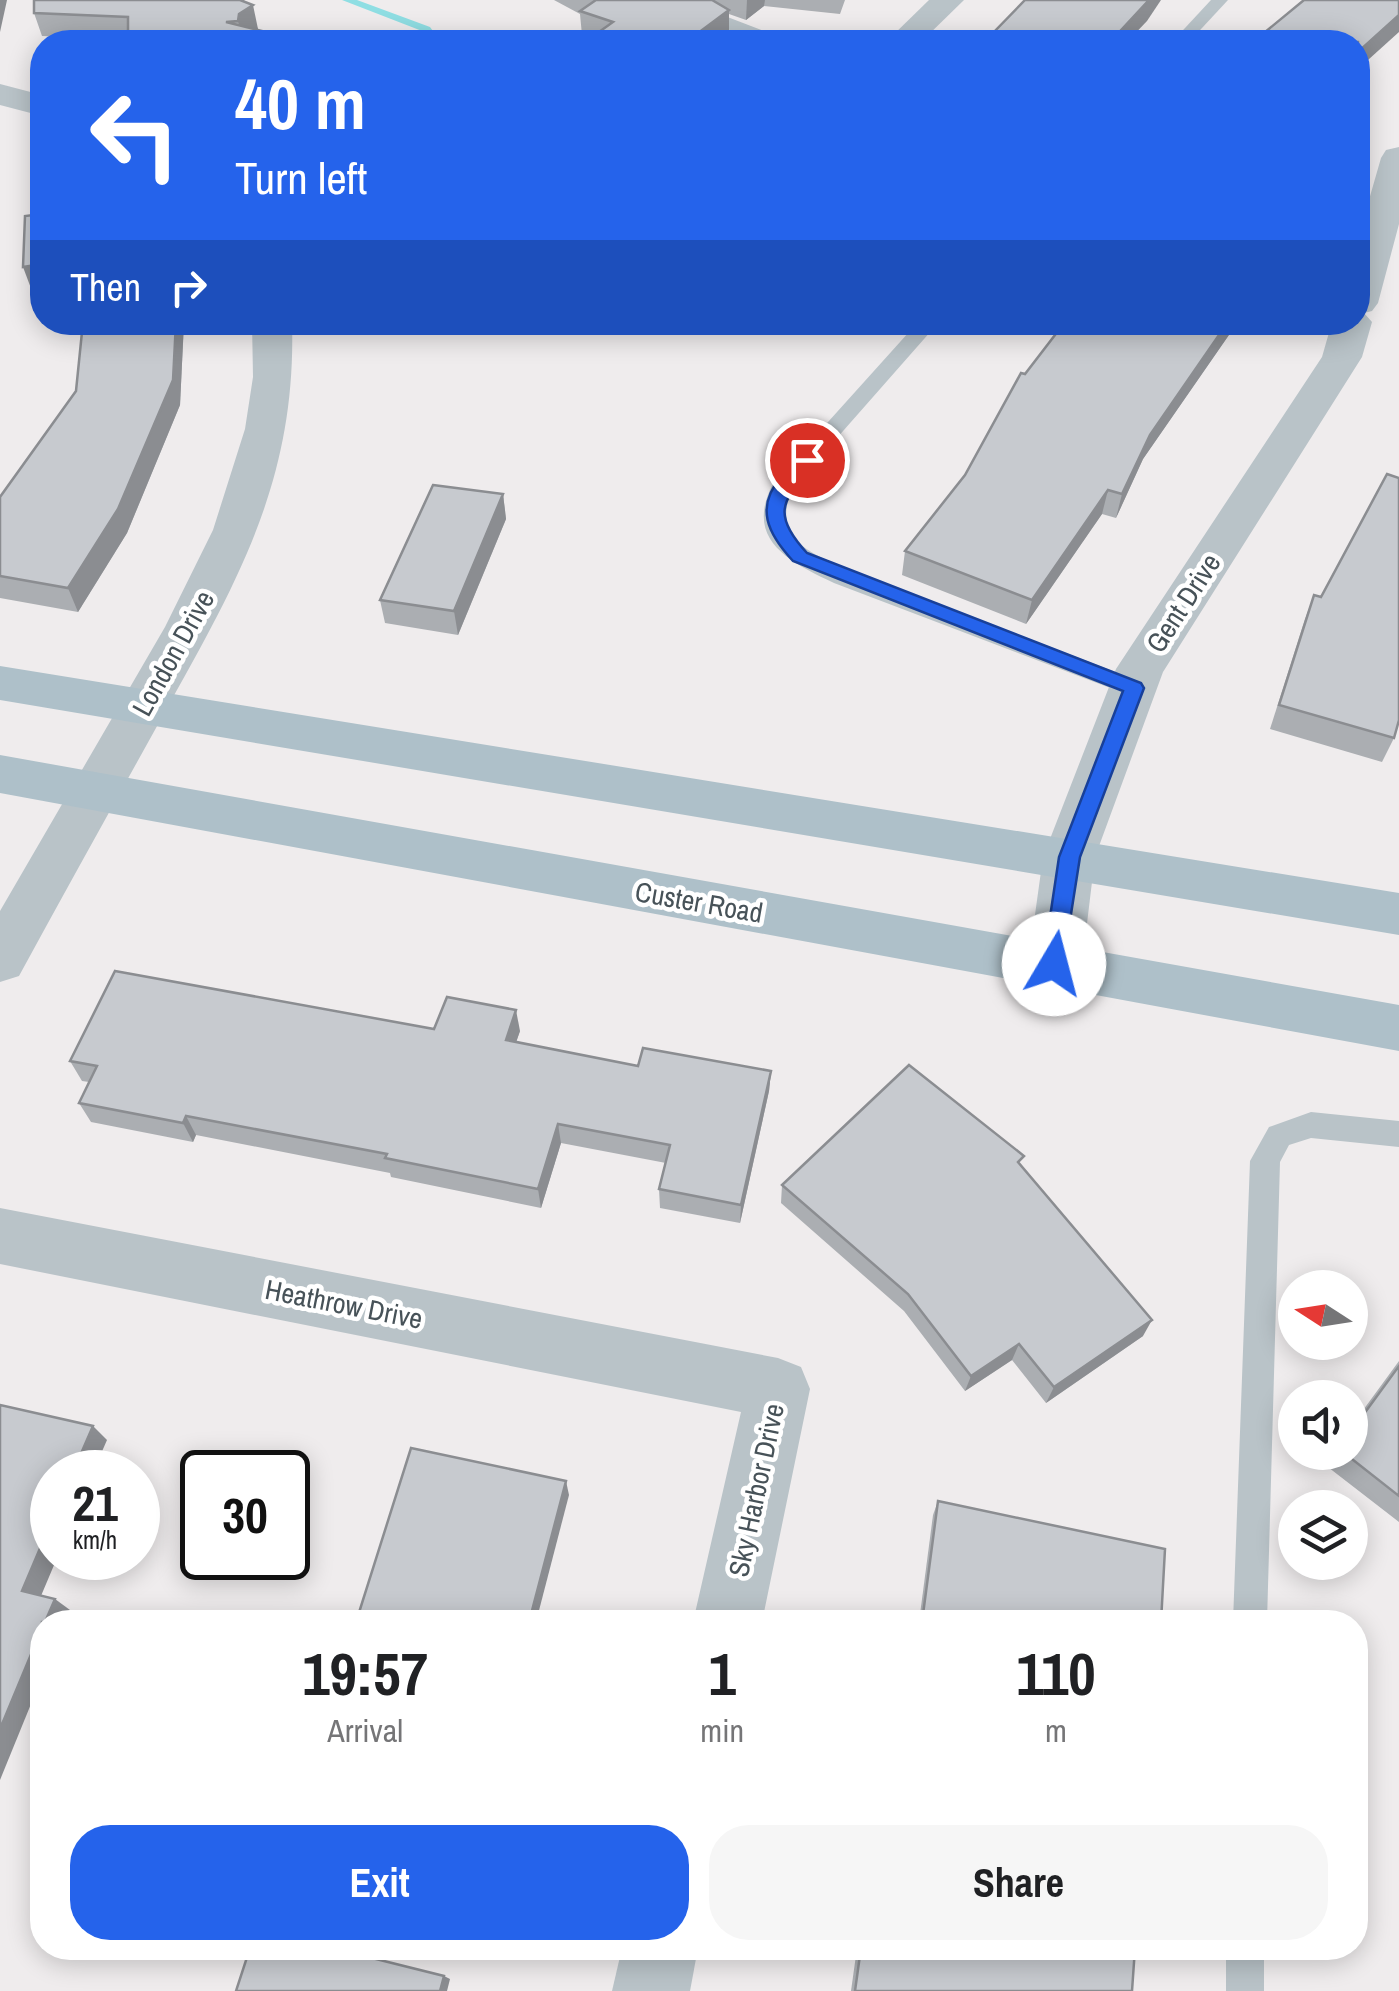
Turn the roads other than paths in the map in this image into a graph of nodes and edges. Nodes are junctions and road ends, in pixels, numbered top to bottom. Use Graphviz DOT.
graph roads {
  1 [pos="692,0"];
  2 [pos="948,0"];
  3 [pos="1220,0"];
  4 [pos="751,30"];
  5 [pos="915,30"];
  6 [pos="1191,30"];
  7 [pos="0,94"];
  8 [pos="30,103"];
  9 [pos="1399,158"];
  10 [pos="1370,260"];
  11 [pos="273,335"];
  12 [pos="917,335"];
  13 [pos="1348,335"];
  14 [pos="0,683"];
  15 [pos="1134,688"];
  16 [pos="143,708"];
  17 [pos="0,774"];
  18 [pos="96,792"];
  19 [pos="1070,857"];
  20 [pos="1399,914"];
  21 [pos="0,960"];
  22 [pos="1054,964"];
  23 [pos="1399,1028"];
  24 [pos="1399,1134"];
  25 [pos="0,1236"];
  26 [pos="688,1371"];
  27 [pos="731,1610"];
  28 [pos="1250,1610"];
  29 [pos="657,1960"];
  30 [pos="1245,1960"];
  31 [pos="651,1991"];
  32 [pos="1245,1991"];
  1 -- 4 [label="lane"];
  2 -- 5 [label="street"];
  3 -- 6 [label="lane"];
  7 -- 8 [label="street"];
  9 -- 10 [label="street"];
  11 -- 16 [label="street, London Drive"];
  12 -- 15 [label="lane"];
  13 -- 15 [label="street, Gent Drive"];
  14 -- 16 [label="main road"];
  15 -- 19 [label="street, Gent Drive"];
  16 -- 18 [label="street, London Drive"];
  16 -- 19 [label="main road"];
  17 -- 18 [label="main road, Custer Road"];
  18 -- 21 [label="street, London Drive"];
  18 -- 22 [label="main road, Custer Road"];
  19 -- 20 [label="main road"];
  19 -- 22 [label="street, Gent Drive"];
  22 -- 23 [label="main road, Custer Road"];
  24 -- 28 [label="lane"];
  25 -- 26 [label="street, Heathrow Drive"];
  26 -- 27 [label="street, Sky Harbor Drive"];
  29 -- 31 [label="street"];
  30 -- 32 [label="lane"];
}
